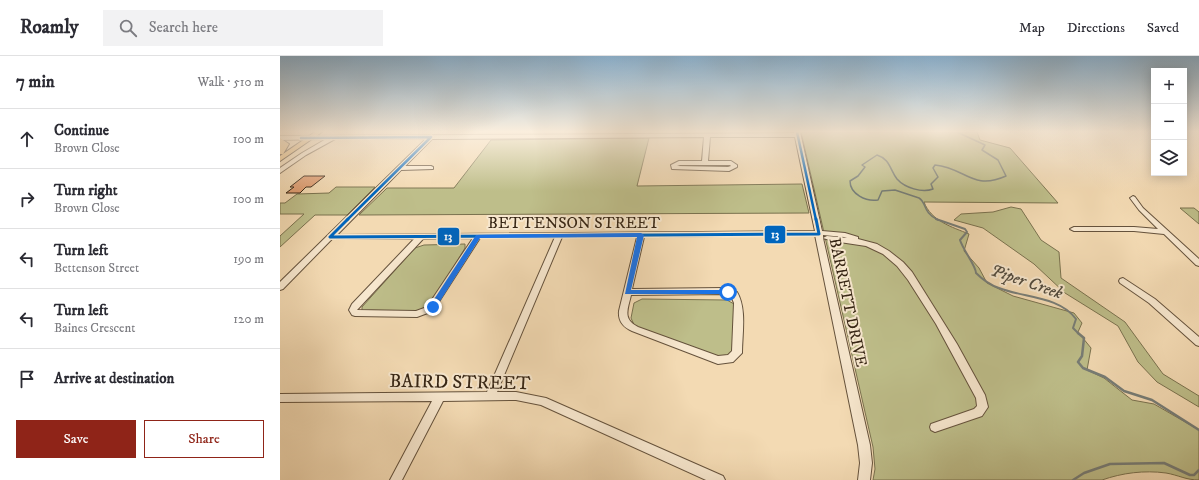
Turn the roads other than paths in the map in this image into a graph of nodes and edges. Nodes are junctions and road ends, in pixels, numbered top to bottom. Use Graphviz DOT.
graph roads {
  1 [pos="289,152"];
  2 [pos="309,152"];
  3 [pos="416,152"];
  4 [pos="706,152"];
  5 [pos="801,152"];
  6 [pos="280,159"];
  7 [pos="705,163"];
  8 [pos="399,168"];
  9 [pos="432,168"];
  10 [pos="280,171"];
  11 [pos="1133,198"];
  12 [pos="1159,226"];
  13 [pos="1134,229"];
  14 [pos="1074,230"];
  15 [pos="1165,232"];
  16 [pos="819,234"];
  17 [pos="641,235"];
  18 [pos="420,236"];
  19 [pos="478,236"];
  20 [pos="559,236"];
  21 [pos="330,237"];
  22 [pos="1199,263"];
  23 [pos="1123,281"];
  24 [pos="280,287"];
  25 [pos="627,292"];
  26 [pos="1199,342"];
  27 [pos="490,396"];
  28 [pos="440,397"];
  29 [pos="280,398"];
  30 [pos="935,427"];
  31 [pos="396,480"];
  32 [pos="719,480"];
  33 [pos="864,480"];
  1 -- 6 [label="main road"];
  2 -- 10 [label="street"];
  3 -- 8 [label="street"];
  4 -- 7 [label="street"];
  5 -- 16 [label="street, BARRETT DRIVE"];
  7 -- 7 [label="street"];
  8 -- 9 [label="street"];
  8 -- 21 [label="street"];
  11 -- 12 [label="street"];
  12 -- 13 [label="street"];
  12 -- 15 [label="street"];
  13 -- 14 [label="street"];
  13 -- 15 [label="street"];
  15 -- 22 [label="street"];
  16 -- 17 [label="street, BETTENSON STREET"];
  16 -- 30 [label="street, BETTENSON STREET"];
  16 -- 33 [label="street, BARRETT DRIVE"];
  17 -- 20 [label="street, BETTENSON STREET"];
  17 -- 25 [label="street"];
  18 -- 19 [label="street, BETTENSON STREET"];
  18 -- 19 [label="street"];
  18 -- 21 [label="street, BETTENSON STREET"];
  19 -- 20 [label="street, BETTENSON STREET"];
  20 -- 27 [label="street"];
  21 -- 24 [label="street"];
  23 -- 26 [label="street"];
  25 -- 25 [label="street"];
  27 -- 28 [label="street, BAIRD STREET"];
  27 -- 32 [label="street, BAIRD STREET"];
  28 -- 29 [label="street, BAIRD STREET"];
  28 -- 31 [label="street"];
}
